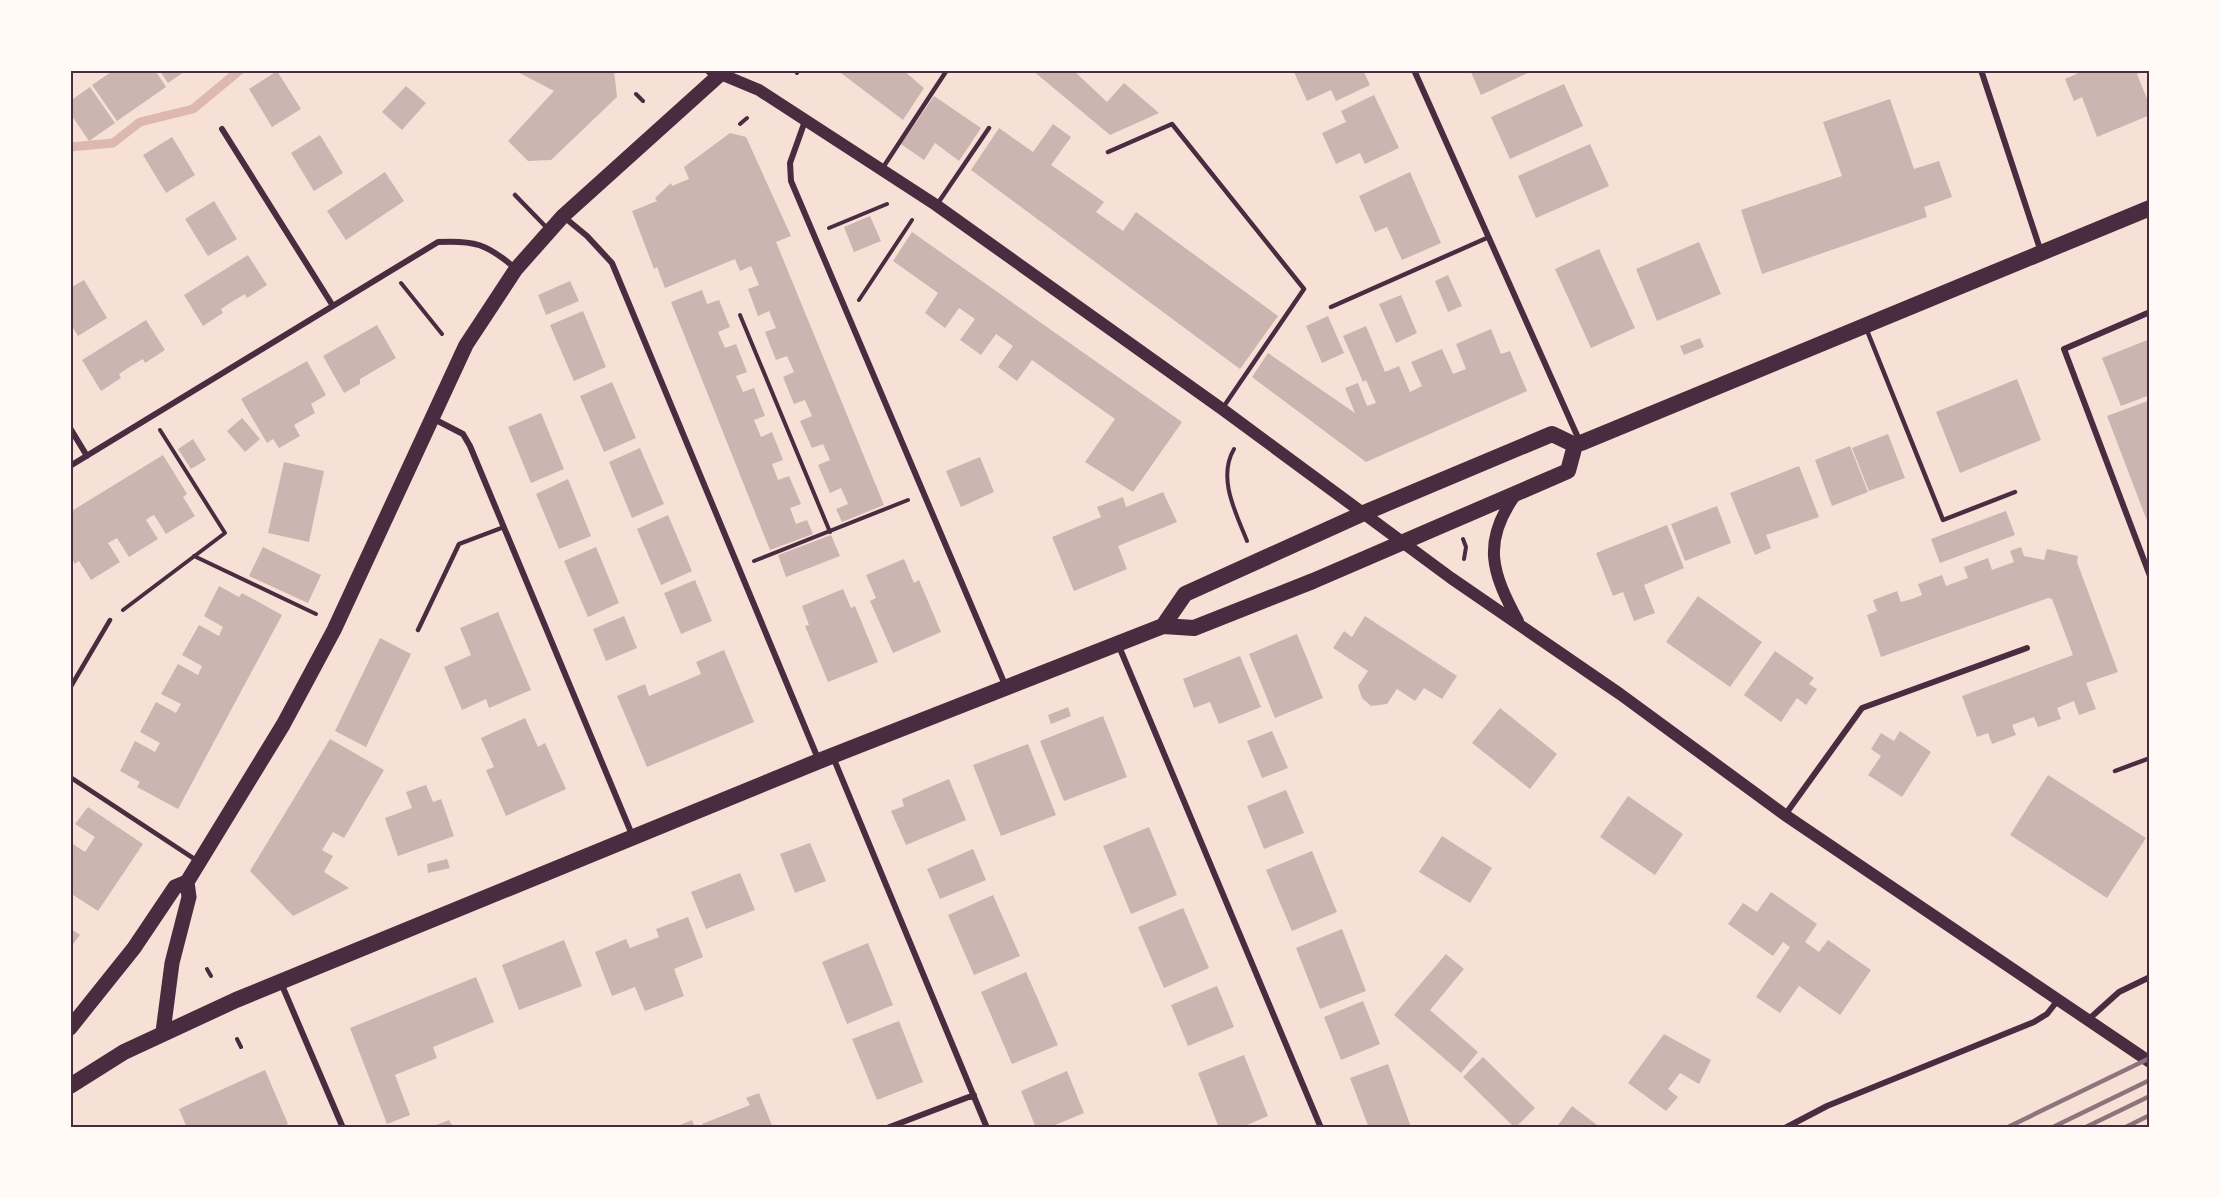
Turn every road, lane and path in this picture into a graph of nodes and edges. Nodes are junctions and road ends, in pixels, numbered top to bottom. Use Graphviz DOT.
graph roads {
  1 [pos="947,70"];
  2 [pos="1414,70"];
  3 [pos="1981,70"];
  4 [pos="719,72"];
  5 [pos="636,94"];
  6 [pos="643,101"];
  7 [pos="747,118"];
  8 [pos="805,121"];
  9 [pos="740,124"];
  10 [pos="989,128"];
  11 [pos="222,129"];
  12 [pos="1108,152"];
  13 [pos="882,169"];
  14 [pos="515,195"];
  15 [pos="887,204"];
  16 [pos="936,205"];
  17 [pos="2150,208"];
  18 [pos="563,216"];
  19 [pos="912,220"];
  20 [pos="550,231"];
  21 [pos="813,235"];
  22 [pos="1489,237"];
  23 [pos="2042,252"];
  24 [pos="516,269"];
  25 [pos="391,271"];
  26 [pos="333,306"];
  27 [pos="1331,307"];
  28 [pos="2150,312"];
  29 [pos="740,315"];
  30 [pos="849,317"];
  31 [pos="1865,325"];
  32 [pos="442,334"];
  33 [pos="1222,409"];
  34 [pos="152,416"];
  35 [pos="432,418"];
  36 [pos="70,428"];
  37 [pos="1578,444"];
  38 [pos="1234,449"];
  39 [pos="87,456"];
  40 [pos="70,466"];
  41 [pos="2015,492"];
  42 [pos="1516,493"];
  43 [pos="924,494"];
  44 [pos="1364,513"];
  45 [pos="504,526"];
  46 [pos="830,532"];
  47 [pos="1462,538"];
  48 [pos="1402,543"];
  49 [pos="1249,544"];
  50 [pos="194,556"];
  51 [pos="1464,559"];
  52 [pos="738,567"];
  53 [pos="2150,576"];
  54 [pos="316,614"];
  55 [pos="110,620"];
  56 [pos="1520,625"];
  57 [pos="1163,626"];
  58 [pos="418,630"];
  59 [pos="1118,644"];
  60 [pos="2027,648"];
  61 [pos="70,687"];
  62 [pos="1006,687"];
  63 [pos="2150,758"];
  64 [pos="826,759"];
  65 [pos="2115,771"];
  66 [pos="70,777"];
  67 [pos="1785,815"];
  68 [pos="634,838"];
  69 [pos="198,862"];
  70 [pos="187,882"];
  71 [pos="207,969"];
  72 [pos="211,976"];
  73 [pos="2150,976"];
  74 [pos="281,982"];
  75 [pos="2059,999"];
  76 [pos="2089,1019"];
  77 [pos="70,1028"];
  78 [pos="163,1032"];
  79 [pos="237,1039"];
  80 [pos="241,1047"];
  81 [pos="2150,1062"];
  82 [pos="70,1086"];
  83 [pos="974,1095"];
  84 [pos="343,1128"];
  85 [pos="887,1128"];
  86 [pos="987,1128"];
  87 [pos="1321,1128"];
  88 [pos="1785,1128"];
  1 -- 13 [label="lane"];
  2 -- 22 [label="street"];
  3 -- 23 [label="street"];
  4 -- 8 [label="main road"];
  4 -- 18 [label="main road"];
  5 -- 6 [label="path"];
  7 -- 9 [label="path"];
  8 -- 13 [label="main road"];
  8 -- 21 [label="street"];
  10 -- 16 [label="lane"];
  11 -- 26 [label="street"];
  12 -- 33 [label="lane"];
  13 -- 16 [label="main road"];
  14 -- 20 [label="lane"];
  15 -- 21 [label="path"];
  16 -- 33 [label="main road"];
  17 -- 23 [label="highway"];
  18 -- 20 [label="main road"];
  18 -- 52 [label="street"];
  19 -- 30 [label="path"];
  20 -- 24 [label="main road"];
  21 -- 30 [label="street"];
  22 -- 27 [label="lane"];
  22 -- 37 [label="street"];
  23 -- 31 [label="highway"];
  24 -- 25 [label="street"];
  24 -- 35 [label="main road"];
  25 -- 26 [label="street"];
  25 -- 32 [label="path"];
  26 -- 34 [label="street"];
  28 -- 53 [label="street"];
  29 -- 46 [label="path"];
  30 -- 43 [label="street"];
  31 -- 37 [label="highway"];
  31 -- 41 [label="lane"];
  33 -- 44 [label="main road"];
  34 -- 39 [label="street"];
  34 -- 50 [label="path"];
  35 -- 45 [label="street"];
  35 -- 69 [label="main road"];
  36 -- 39 [label="street"];
  37 -- 42 [label="highway"];
  37 -- 44 [label="highway"];
  38 -- 49 [label="path"];
  39 -- 40 [label="street"];
  42 -- 48 [label="highway"];
  42 -- 56 [label="main road"];
  43 -- 46 [label="path"];
  43 -- 62 [label="street"];
  44 -- 48 [label="main road"];
  44 -- 57 [label="highway"];
  45 -- 58 [label="lane"];
  45 -- 68 [label="street"];
  46 -- 52 [label="path"];
  47 -- 51 [label="path"];
  48 -- 56 [label="main road"];
  48 -- 57 [label="highway"];
  50 -- 54 [label="path"];
  50 -- 55 [label="path"];
  52 -- 64 [label="street"];
  55 -- 61 [label="lane"];
  56 -- 67 [label="main road"];
  57 -- 59 [label="highway"];
  59 -- 62 [label="highway"];
  59 -- 87 [label="street"];
  60 -- 67 [label="street"];
  62 -- 64 [label="highway"];
  63 -- 65 [label="lane"];
  64 -- 68 [label="highway"];
  64 -- 83 [label="street"];
  66 -- 69 [label="lane"];
  67 -- 75 [label="main road"];
  68 -- 74 [label="highway"];
  69 -- 70 [label="main road"];
  70 -- 77 [label="main road"];
  70 -- 78 [label="main road"];
  71 -- 72 [label="path"];
  73 -- 76 [label="street"];
  74 -- 78 [label="highway"];
  74 -- 84 [label="street"];
  75 -- 76 [label="main road"];
  75 -- 88 [label="street"];
  76 -- 81 [label="main road"];
  78 -- 82 [label="highway"];
  79 -- 80 [label="path"];
  83 -- 85 [label="street"];
  83 -- 86 [label="street"];
}
